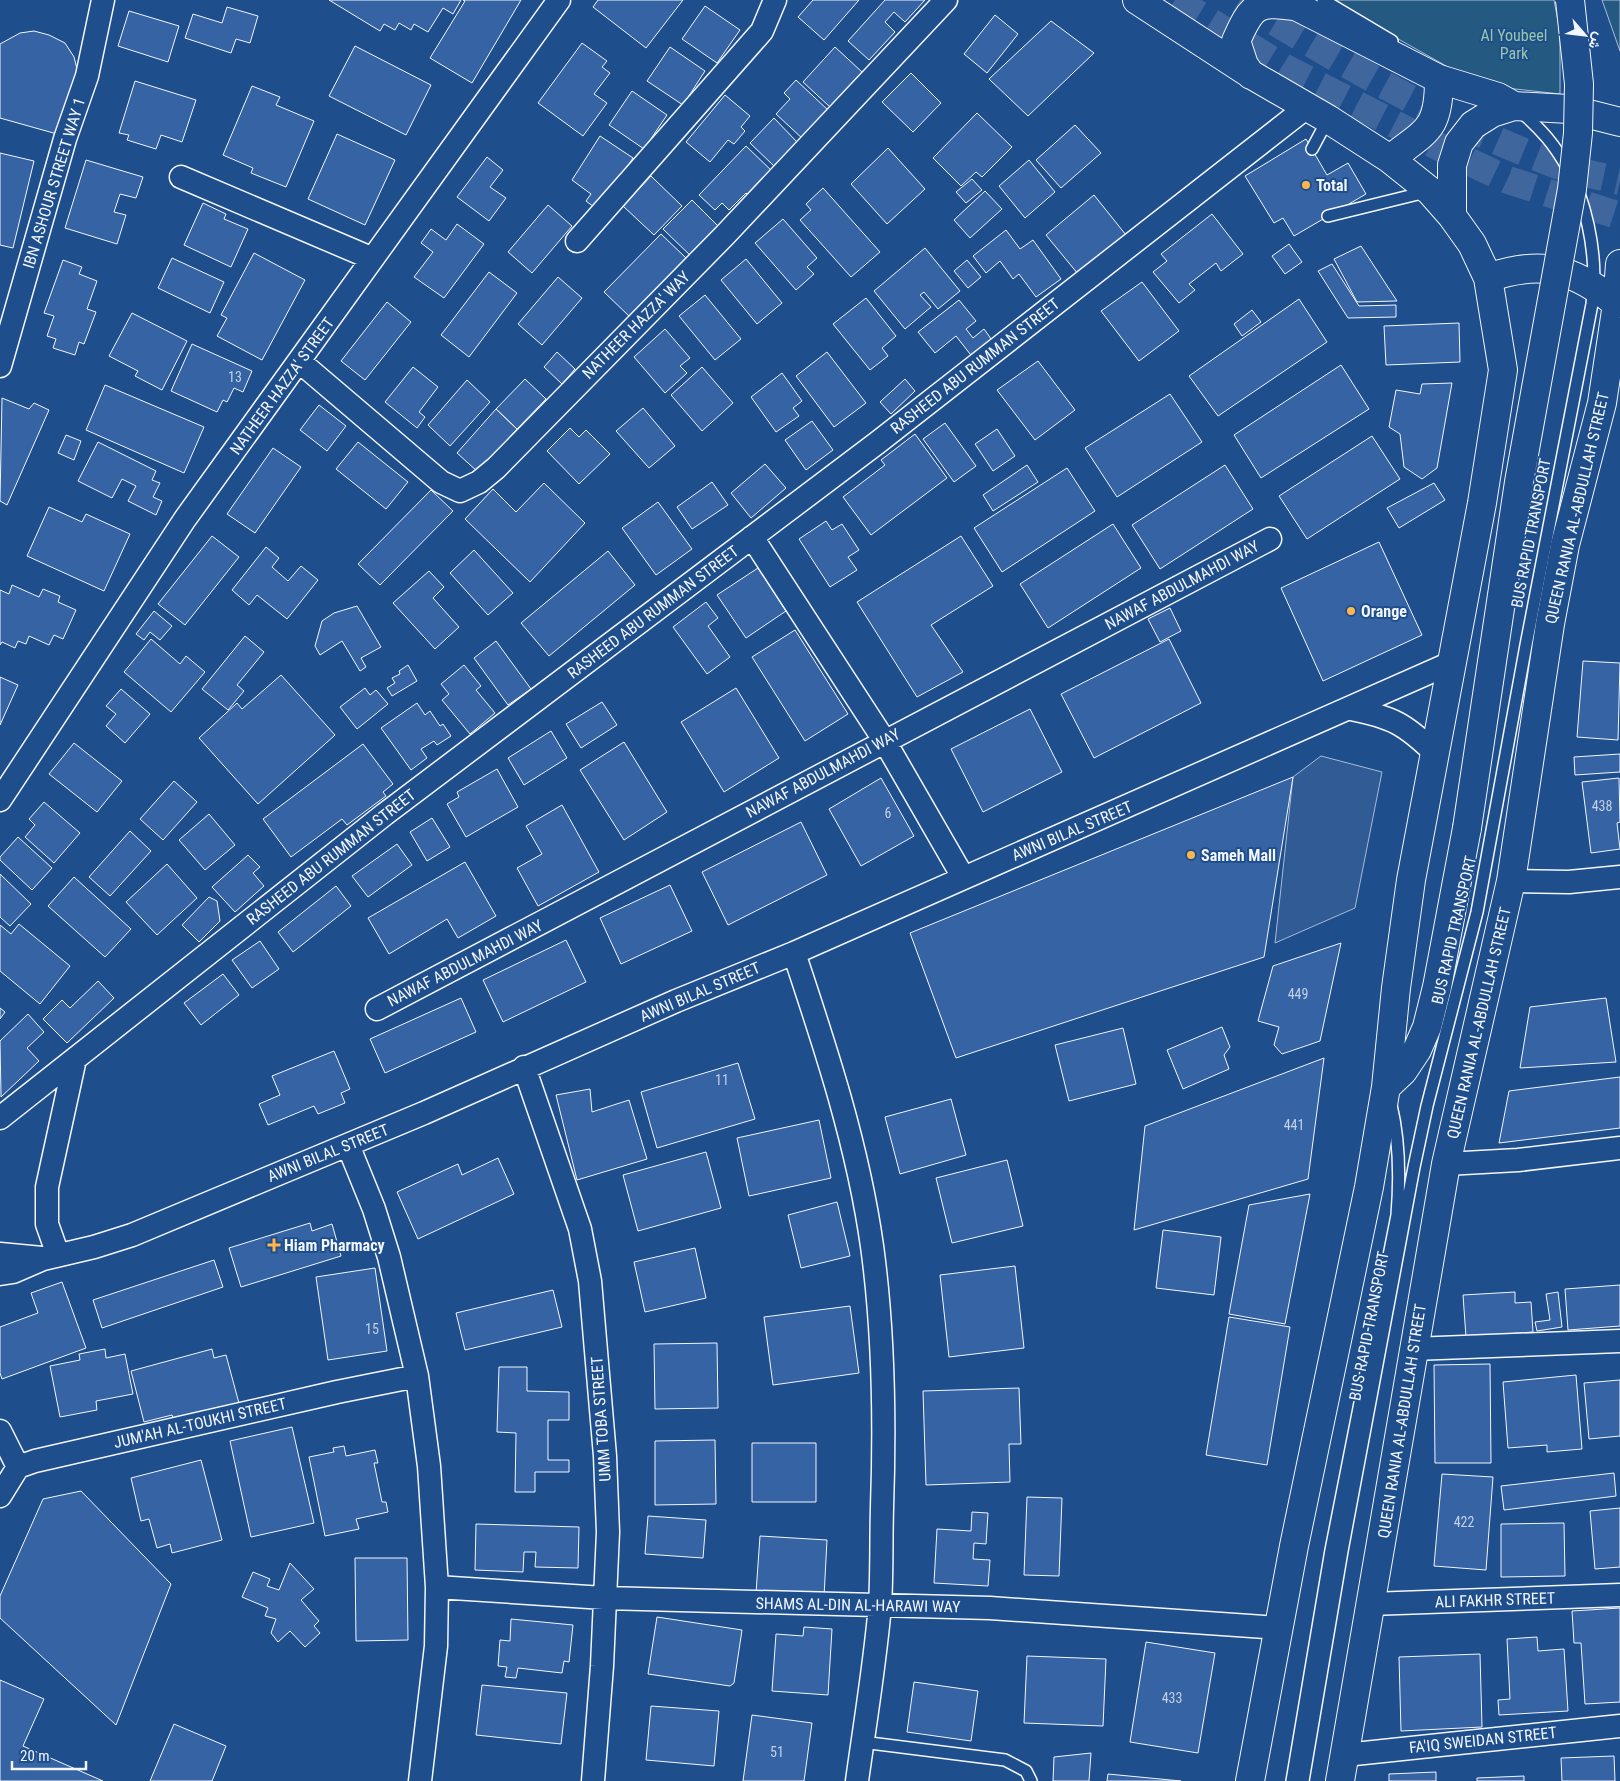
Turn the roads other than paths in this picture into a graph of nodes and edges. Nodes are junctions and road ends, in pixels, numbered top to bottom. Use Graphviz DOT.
graph roads {
  1 [pos="102,0"];
  2 [pos="559,0"];
  3 [pos="775,0"];
  4 [pos="946,0"];
  5 [pos="1137,0"];
  6 [pos="1323,0"];
  7 [pos="1570,0"];
  8 [pos="1289,3"];
  9 [pos="1252,75"];
  10 [pos="1439,79"];
  11 [pos="1514,106"];
  12 [pos="1317,113"];
  13 [pos="1620,122"];
  14 [pos="1312,149"];
  15 [pos="1390,159"];
  16 [pos="182,177"];
  17 [pos="1430,191"];
  18 [pos="1328,216"];
  19 [pos="1452,216"];
  20 [pos="577,241"];
  21 [pos="371,258"];
  22 [pos="1620,265"];
  23 [pos="1488,278"];
  24 [pos="1594,286"];
  25 [pos="1617,304"];
  26 [pos="300,362"];
  27 [pos="0,366"];
  28 [pos="1620,381"];
  29 [pos="1602,403"];
  30 [pos="752,537"];
  31 [pos="1270,539"];
  32 [pos="1453,662"];
  33 [pos="1351,708"];
  34 [pos="884,740"];
  35 [pos="1436,753"];
  36 [pos="7,778"];
  37 [pos="0,800"];
  38 [pos="963,877"];
  39 [pos="1620,877"];
  40 [pos="1511,881"];
  41 [pos="794,953"];
  42 [pos="377,1009"];
  43 [pos="75,1059"];
  44 [pos="524,1067"];
  45 [pos="1386,1087"];
  46 [pos="0,1118"];
  47 [pos="348,1145"];
  48 [pos="1620,1148"];
  49 [pos="1446,1164"];
  50 [pos="0,1254"];
  51 [pos="50,1257"];
  52 [pos="0,1274"];
  53 [pos="1620,1342"];
  54 [pos="1413,1349"];
  55 [pos="417,1376"];
  56 [pos="0,1431"];
  57 [pos="18,1467"];
  58 [pos="0,1496"];
  59 [pos="437,1587"];
  60 [pos="1620,1595"];
  61 [pos="604,1598"];
  62 [pos="1370,1604"];
  63 [pos="880,1605"];
  64 [pos="1279,1628"];
  65 [pos="1620,1726"];
  66 [pos="862,1742"];
  67 [pos="1345,1755"];
  68 [pos="420,1781"];
  69 [pos="593,1781"];
  70 [pos="858,1781"];
  71 [pos="1031,1781"];
  72 [pos="1250,1781"];
  73 [pos="1292,1781"];
  74 [pos="1303,1781"];
  75 [pos="1340,1781"];
  1 -- 27 [label="street, IBN ASHOUR STREET WAY 1"];
  2 -- 21 [label="street, NATHEER HAZZA' STREET"];
  3 -- 20 [label="street"];
  4 -- 26 [label="street, NATHEER HAZZA' WAY"];
  5 -- 9 [label="main road"];
  6 -- 10 [label="lane"];
  7 -- 45 [label="main road, bridge"];
  8 -- 9 [label="main road"];
  8 -- 10 [label="main road"];
  9 -- 12 [label="main road"];
  10 -- 11 [label="main road"];
  10 -- 15 [label="main road"];
  11 -- 13 [label="main road"];
  11 -- 19 [label="main road"];
  11 -- 24 [label="lane, BUS RAPID TRANSPORT"];
  12 -- 14 [label="lane"];
  12 -- 15 [label="main road"];
  12 -- 30 [label="street, RASHEED ABU RUMMAN STREET"];
  15 -- 17 [label="main road"];
  16 -- 21 [label="street"];
  17 -- 18 [label="lane"];
  17 -- 19 [label="main road"];
  19 -- 23 [label="main road"];
  21 -- 26 [label="street, NATHEER HAZZA' STREET"];
  22 -- 25 [label="main road, QUEEN RANIA AL-ABDULLAH STREET"];
  23 -- 24 [label="main road"];
  23 -- 32 [label="main road"];
  24 -- 25 [label="main road"];
  24 -- 74 [label="lane, BUS RAPID TRANSPORT"];
  25 -- 29 [label="main road, QUEEN RANIA AL-ABDULLAH STREET"];
  26 -- 36 [label="street, NATHEER HAZZA' STREET"];
  28 -- 29 [label="main road"];
  29 -- 40 [label="main road, QUEEN RANIA AL-ABDULLAH STREET"];
  30 -- 34 [label="street"];
  30 -- 43 [label="street, RASHEED ABU RUMMAN STREET"];
  31 -- 34 [label="street, NAWAF ABDULMAHDI WAY"];
  32 -- 33 [label="street, AWNI BILAL STREET"];
  32 -- 35 [label="main road"];
  33 -- 35 [label="street"];
  33 -- 38 [label="street, AWNI BILAL STREET"];
  34 -- 38 [label="street"];
  34 -- 42 [label="street, NAWAF ABDULMAHDI WAY"];
  35 -- 45 [label="main road"];
  36 -- 37 [label="street, NATHEER HAZZA' STREET"];
  38 -- 41 [label="street, AWNI BILAL STREET"];
  39 -- 40 [label="street"];
  40 -- 49 [label="main road, QUEEN RANIA AL-ABDULLAH STREET"];
  41 -- 44 [label="street, AWNI BILAL STREET"];
  41 -- 63 [label="street"];
  43 -- 46 [label="street, RASHEED ABU RUMMAN STREET"];
  43 -- 51 [label="street"];
  44 -- 47 [label="street, AWNI BILAL STREET"];
  44 -- 61 [label="street, UMM TOBA STREET"];
  45 -- 64 [label="main road"];
  45 -- 73 [label="lane, BUS RAPID TRANSPORT"];
  47 -- 51 [label="street, AWNI BILAL STREET"];
  47 -- 55 [label="street"];
  48 -- 49 [label="street"];
  49 -- 54 [label="main road, QUEEN RANIA AL-ABDULLAH STREET"];
  50 -- 51 [label="street, AWNI BILAL STREET"];
  51 -- 52 [label="street, AWNI BILAL STREET"];
  53 -- 54 [label="street"];
  54 -- 62 [label="main road, QUEEN RANIA AL-ABDULLAH STREET"];
  55 -- 57 [label="street, JUM'AH AL-TOUKHI STREET"];
  55 -- 59 [label="street"];
  56 -- 57 [label="street"];
  57 -- 58 [label="street"];
  59 -- 61 [label="street, SHAMS AL-DIN AL-HARAWI WAY"];
  59 -- 68 [label="street"];
  60 -- 62 [label="street, ALI FAKHR STREET"];
  61 -- 63 [label="street, SHAMS AL-DIN AL-HARAWI WAY"];
  61 -- 69 [label="street, UMM TOBA STREET"];
  62 -- 67 [label="main road, QUEEN RANIA AL-ABDULLAH STREET"];
  63 -- 64 [label="street, SHAMS AL-DIN AL-HARAWI WAY"];
  63 -- 66 [label="street"];
  64 -- 72 [label="main road"];
  65 -- 67 [label="street, FA'IQ SWEIDAN STREET"];
  66 -- 70 [label="street"];
  66 -- 71 [label="lane"];
  67 -- 75 [label="main road, QUEEN RANIA AL-ABDULLAH STREET"];
}
